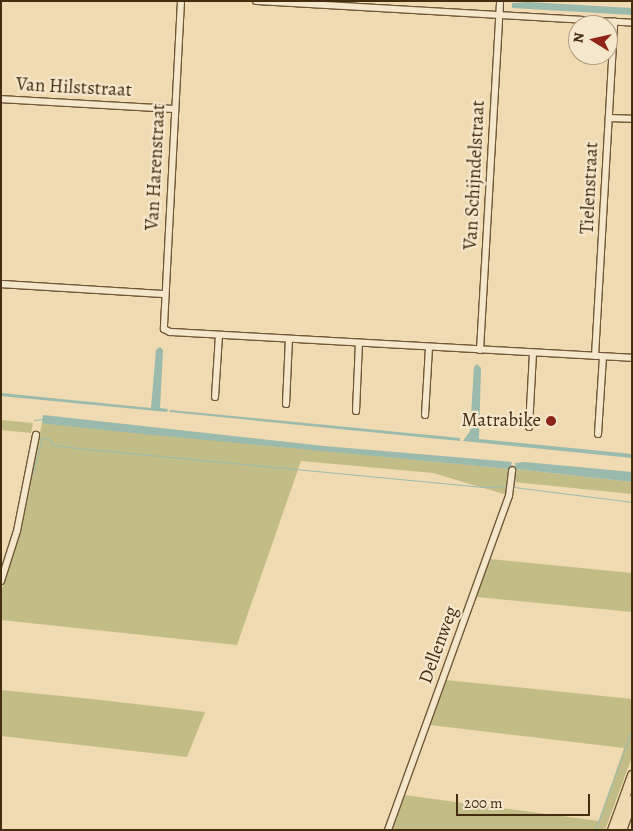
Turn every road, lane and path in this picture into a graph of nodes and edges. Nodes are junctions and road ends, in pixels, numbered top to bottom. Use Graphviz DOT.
graph roads {
  1 [pos="181,1"];
  2 [pos="256,1"];
  3 [pos="500,1"];
  4 [pos="499,15"];
  5 [pos="568,19"];
  6 [pos="618,22"];
  7 [pos="632,23"];
  8 [pos="612,65"];
  9 [pos="1,99"];
  10 [pos="174,109"];
  11 [pos="609,118"];
  12 [pos="632,120"];
  13 [pos="1,284"];
  14 [pos="164,294"];
  15 [pos="219,335"];
  16 [pos="289,339"];
  17 [pos="359,343"];
  18 [pos="429,347"];
  19 [pos="480,350"];
  20 [pos="532,353"];
  21 [pos="595,356"];
  22 [pos="603,357"];
  23 [pos="632,358"];
  24 [pos="215,397"];
  25 [pos="286,404"];
  26 [pos="356,410"];
  27 [pos="426,415"];
  28 [pos="529,427"];
  29 [pos="598,434"];
  30 [pos="36,435"];
  31 [pos="512,470"];
  32 [pos="1,581"];
  33 [pos="632,775"];
  34 [pos="632,799"];
  35 [pos="388,830"];
  36 [pos="612,830"];
  37 [pos="620,830"];
  1 -- 10 [label="street, Van Harenstraat"];
  2 -- 4 [label="street"];
  3 -- 4 [label="street, Van Schijndelstraat"];
  4 -- 5 [label="street"];
  4 -- 19 [label="street, Van Schijndelstraat"];
  6 -- 7 [label="street"];
  8 -- 11 [label="street, Tielenstraat"];
  9 -- 10 [label="street, Van Hilststraat"];
  10 -- 14 [label="street, Van Harenstraat"];
  11 -- 12 [label="street"];
  11 -- 21 [label="street, Tielenstraat"];
  13 -- 14 [label="street"];
  14 -- 15 [label="street, Van Harenstraat"];
  15 -- 16 [label="street"];
  15 -- 24 [label="street"];
  16 -- 17 [label="street"];
  16 -- 25 [label="street"];
  17 -- 18 [label="street"];
  17 -- 26 [label="street"];
  18 -- 19 [label="street"];
  18 -- 27 [label="street"];
  19 -- 20 [label="street"];
  20 -- 21 [label="street"];
  20 -- 28 [label="street"];
  21 -- 22 [label="street"];
  22 -- 23 [label="street"];
  22 -- 29 [label="street"];
  30 -- 32 [label="street"];
  31 -- 35 [label="street, Dellenweg"];
  33 -- 36 [label="highway"];
  34 -- 37 [label="highway"];
}
